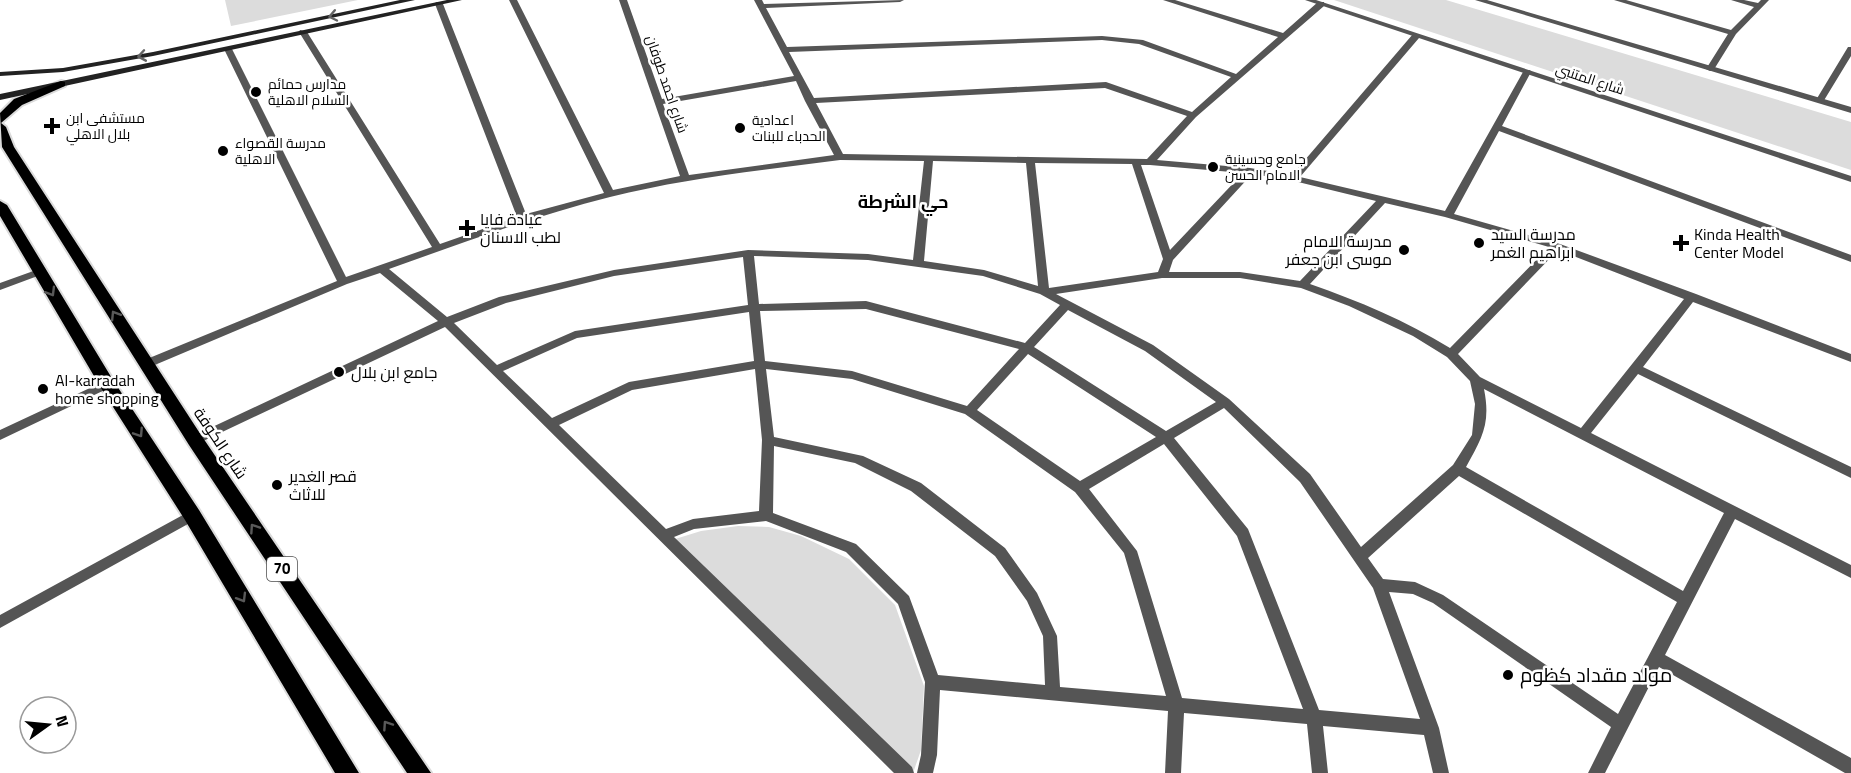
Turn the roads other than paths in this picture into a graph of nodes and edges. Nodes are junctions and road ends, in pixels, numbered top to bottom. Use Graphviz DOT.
graph roads {
  1 [pos="411,0"];
  2 [pos="458,0"];
  3 [pos="513,0"];
  4 [pos="623,0"];
  5 [pos="900,0"];
  6 [pos="1167,0"];
  7 [pos="1309,0"];
  8 [pos="1479,0"];
  9 [pos="1618,0"];
  10 [pos="1735,0"];
  11 [pos="759,3"];
  12 [pos="1762,3"];
  13 [pos="439,4"];
  14 [pos="1321,4"];
  15 [pos="303,32"];
  16 [pos="1733,33"];
  17 [pos="1283,36"];
  18 [pos="1416,36"];
  19 [pos="228,49"];
  20 [pos="1851,49"];
  21 [pos="783,50"];
  22 [pos="110,62"];
  23 [pos="1710,69"];
  24 [pos="1527,72"];
  25 [pos="0,74"];
  26 [pos="106,75"];
  27 [pos="1235,76"];
  28 [pos="797,78"];
  29 [pos="61,84"];
  30 [pos="0,97"];
  31 [pos="1820,100"];
  32 [pos="809,101"];
  33 [pos="658,102"];
  34 [pos="1851,110"];
  35 [pos="1192,115"];
  36 [pos="0,120"];
  37 [pos="0,127"];
  38 [pos="1497,127"];
  39 [pos="4,148"];
  40 [pos="840,158"];
  41 [pos="929,158"];
  42 [pos="1030,159"];
  43 [pos="1135,162"];
  44 [pos="1150,162"];
  45 [pos="1250,171"];
  46 [pos="685,177"];
  47 [pos="1294,178"];
  48 [pos="1851,179"];
  49 [pos="610,194"];
  50 [pos="1383,199"];
  51 [pos="0,205"];
  52 [pos="1448,214"];
  53 [pos="523,218"];
  54 [pos="1556,246"];
  55 [pos="438,249"];
  56 [pos="748,253"];
  57 [pos="1168,259"];
  58 [pos="1851,259"];
  59 [pos="918,264"];
  60 [pos="381,268"];
  61 [pos="39,272"];
  62 [pos="1162,275"];
  63 [pos="343,282"];
  64 [pos="1303,285"];
  65 [pos="0,287"];
  66 [pos="1044,292"];
  67 [pos="1692,296"];
  68 [pos="1067,304"];
  69 [pos="754,308"];
  70 [pos="446,322"];
  71 [pos="1025,347"];
  72 [pos="1451,354"];
  73 [pos="1851,358"];
  74 [pos="146,364"];
  75 [pos="760,364"];
  76 [pos="1636,368"];
  77 [pos="495,369"];
  78 [pos="1476,380"];
  79 [pos="107,384"];
  80 [pos="1226,402"];
  81 [pos="969,411"];
  82 [pos="550,424"];
  83 [pos="0,435"];
  84 [pos="1583,435"];
  85 [pos="1166,437"];
  86 [pos="195,440"];
  87 [pos="768,440"];
  88 [pos="1458,469"];
  89 [pos="1851,472"];
  90 [pos="1080,488"];
  91 [pos="1732,511"];
  92 [pos="192,515"];
  93 [pos="766,516"];
  94 [pos="664,535"];
  95 [pos="1360,556"];
  96 [pos="1851,572"];
  97 [pos="1379,585"];
  98 [pos="1686,600"];
  99 [pos="0,622"];
  100 [pos="1656,658"];
  101 [pos="933,682"];
  102 [pos="1053,693"];
  103 [pos="1176,704"];
  104 [pos="1314,717"];
  105 [pos="1621,725"];
  106 [pos="1431,728"];
  107 [pos="1851,767"];
  108 [pos="348,773"];
  109 [pos="420,773"];
  110 [pos="906,773"];
  111 [pos="925,773"];
  112 [pos="1173,773"];
  113 [pos="1320,773"];
  114 [pos="1441,773"];
  115 [pos="1596,773"];
  1 -- 22 [label="main road, one-way"];
  2 -- 13 [label="main road"];
  3 -- 49 [label="street"];
  4 -- 33 [label="street, شارع احمد طوفان"];
  5 -- 11 [label="street"];
  6 -- 17 [label="street"];
  7 -- 14 [label="street, شارع المتنبي"];
  8 -- 23 [label="street"];
  9 -- 16 [label="street"];
  10 -- 12 [label="street"];
  11 -- 21 [label="street"];
  12 -- 16 [label="street"];
  13 -- 15 [label="main road"];
  13 -- 53 [label="street"];
  14 -- 17 [label="street"];
  14 -- 18 [label="street, شارع المتنبي"];
  15 -- 19 [label="main road"];
  15 -- 55 [label="street"];
  16 -- 23 [label="street"];
  17 -- 27 [label="street"];
  18 -- 24 [label="street, شارع المتنبي"];
  18 -- 47 [label="street"];
  19 -- 26 [label="main road"];
  19 -- 63 [label="street"];
  20 -- 31 [label="street"];
  21 -- 27 [label="street"];
  21 -- 28 [label="street"];
  22 -- 25 [label="main road"];
  22 -- 26 [label="main road"];
  23 -- 31 [label="street"];
  24 -- 38 [label="street"];
  24 -- 48 [label="street, شارع المتنبي"];
  26 -- 29 [label="main road"];
  27 -- 35 [label="street"];
  28 -- 32 [label="street"];
  28 -- 33 [label="street"];
  29 -- 30 [label="main road"];
  29 -- 36 [label="highway"];
  31 -- 34 [label="street"];
  32 -- 35 [label="street"];
  32 -- 40 [label="street"];
  33 -- 46 [label="street, شارع احمد طوفان"];
  35 -- 44 [label="street"];
  37 -- 39 [label="highway, شارع الكوفة / 70"];
  38 -- 52 [label="street"];
  38 -- 58 [label="street"];
  74 -- 39 [label="highway, شارع الكوفة / 70, one-way"];
  40 -- 41 [label="street"];
  40 -- 46 [label="street"];
  41 -- 42 [label="street"];
  41 -- 59 [label="street"];
  42 -- 43 [label="street"];
  42 -- 66 [label="street"];
  43 -- 44 [label="street"];
  43 -- 57 [label="street"];
  44 -- 45 [label="street"];
  45 -- 47 [label="street"];
  45 -- 57 [label="street"];
  46 -- 49 [label="street"];
  47 -- 50 [label="street"];
  49 -- 53 [label="street"];
  50 -- 52 [label="street"];
  50 -- 64 [label="street"];
  51 -- 61 [label="highway"];
  52 -- 54 [label="street"];
  53 -- 55 [label="street"];
  54 -- 67 [label="street"];
  54 -- 72 [label="street"];
  55 -- 60 [label="street"];
  56 -- 59 [label="street"];
  56 -- 69 [label="street"];
  56 -- 70 [label="street"];
  57 -- 62 [label="street"];
  59 -- 66 [label="street"];
  60 -- 63 [label="street"];
  60 -- 70 [label="street"];
  61 -- 65 [label="street"];
  61 -- 79 [label="highway, one-way"];
  62 -- 64 [label="street"];
  62 -- 66 [label="street"];
  63 -- 74 [label="street"];
  64 -- 72 [label="street"];
  66 -- 68 [label="street"];
  67 -- 73 [label="street"];
  67 -- 76 [label="street"];
  68 -- 71 [label="street"];
  68 -- 80 [label="street"];
  69 -- 71 [label="street"];
  69 -- 75 [label="street"];
  69 -- 77 [label="street"];
  70 -- 77 [label="street"];
  70 -- 86 [label="street"];
  71 -- 81 [label="street"];
  71 -- 85 [label="street"];
  72 -- 78 [label="street"];
  74 -- 86 [label="highway, شارع الكوفة / 70"];
  75 -- 81 [label="street"];
  75 -- 82 [label="street"];
  75 -- 87 [label="street"];
  76 -- 84 [label="street"];
  76 -- 89 [label="street"];
  77 -- 82 [label="street"];
  78 -- 84 [label="street"];
  78 -- 88 [label="street"];
  79 -- 83 [label="street"];
  79 -- 92 [label="highway, one-way"];
  80 -- 85 [label="street"];
  80 -- 95 [label="street"];
  81 -- 90 [label="street"];
  82 -- 94 [label="street"];
  84 -- 91 [label="street"];
  85 -- 90 [label="street"];
  85 -- 104 [label="street"];
  109 -- 86 [label="highway, شارع الكوفة / 70, one-way"];
  87 -- 93 [label="street"];
  87 -- 102 [label="street"];
  88 -- 95 [label="street"];
  88 -- 98 [label="street"];
  90 -- 103 [label="street"];
  91 -- 96 [label="street"];
  91 -- 98 [label="street"];
  92 -- 99 [label="street"];
  92 -- 108 [label="highway, one-way"];
  93 -- 94 [label="street"];
  93 -- 101 [label="street"];
  94 -- 110 [label="street"];
  95 -- 97 [label="street"];
  97 -- 105 [label="street"];
  97 -- 106 [label="street"];
  98 -- 100 [label="street"];
  100 -- 105 [label="street"];
  100 -- 107 [label="street"];
  101 -- 102 [label="street"];
  101 -- 111 [label="street"];
  102 -- 103 [label="street"];
  103 -- 104 [label="street"];
  103 -- 112 [label="street"];
  104 -- 106 [label="street"];
  104 -- 113 [label="street"];
  105 -- 115 [label="street"];
  106 -- 114 [label="street"];
}
